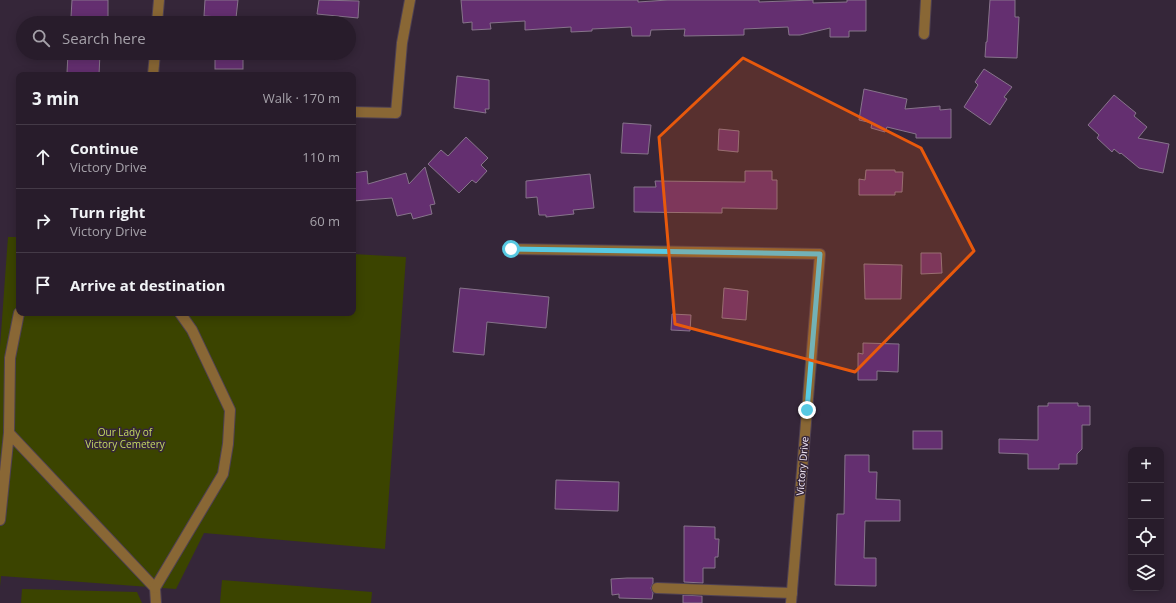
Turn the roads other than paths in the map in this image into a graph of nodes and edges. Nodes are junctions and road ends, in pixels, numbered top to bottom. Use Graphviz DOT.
graph roads {
  1 [pos="158,0"];
  2 [pos="410,0"];
  3 [pos="926,0"];
  4 [pos="157,16"];
  5 [pos="924,34"];
  6 [pos="154,60"];
  7 [pos="153,72"];
  8 [pos="356,112"];
  9 [pos="511,249"];
  10 [pos="18,316"];
  11 [pos="182,316"];
  12 [pos="9,433"];
  13 [pos="0,520"];
  14 [pos="155,588"];
  15 [pos="657,588"];
  16 [pos="791,598"];
  17 [pos="156,603"];
  1 -- 4 [label="street"];
  2 -- 8 [label="street"];
  3 -- 5 [label="street"];
  6 -- 7 [label="street"];
  9 -- 16 [label="street, Victory Drive"];
  10 -- 12 [label="street"];
  11 -- 14 [label="street"];
  12 -- 13 [label="street"];
  12 -- 14 [label="street"];
  14 -- 17 [label="street"];
  15 -- 16 [label="street"];
}
